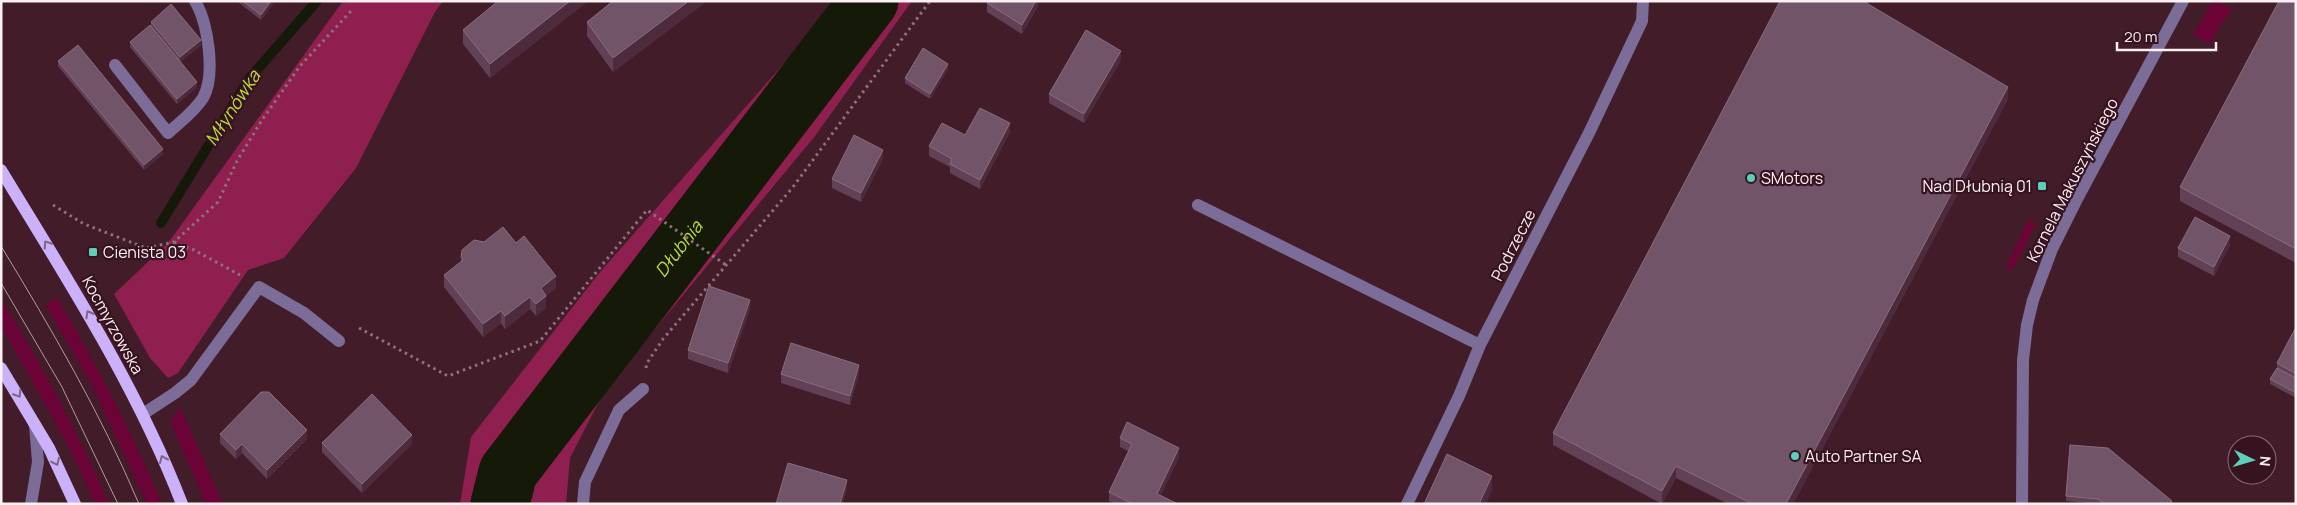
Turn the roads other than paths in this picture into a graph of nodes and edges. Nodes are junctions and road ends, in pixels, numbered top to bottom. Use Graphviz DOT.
graph roads {
  1 [pos="195,1"];
  2 [pos="1643,1"];
  3 [pos="2183,1"];
  4 [pos="115,65"];
  5 [pos="1,170"];
  6 [pos="1198,205"];
  7 [pos="339,341"];
  8 [pos="1480,345"];
  9 [pos="1,368"];
  10 [pos="643,388"];
  11 [pos="144,414"];
  12 [pos="34,420"];
  13 [pos="31,504"];
  14 [pos="75,504"];
  15 [pos="182,504"];
  16 [pos="583,504"];
  17 [pos="1407,504"];
  18 [pos="2022,504"];
  1 -- 4 [label="street"];
  2 -- 8 [label="street, Podrzecze"];
  3 -- 18 [label="street, Kornela Makuszyńskiego"];
  11 -- 5 [label="main road, Kocmyrzowska, one-way"];
  6 -- 8 [label="street"];
  7 -- 11 [label="street"];
  8 -- 17 [label="street, Podrzecze"];
  9 -- 12 [label="main road, one-way"];
  10 -- 16 [label="street"];
  15 -- 11 [label="main road, Kocmyrzowska, one-way"];
  12 -- 13 [label="street"];
  12 -- 14 [label="main road, one-way"];
}
